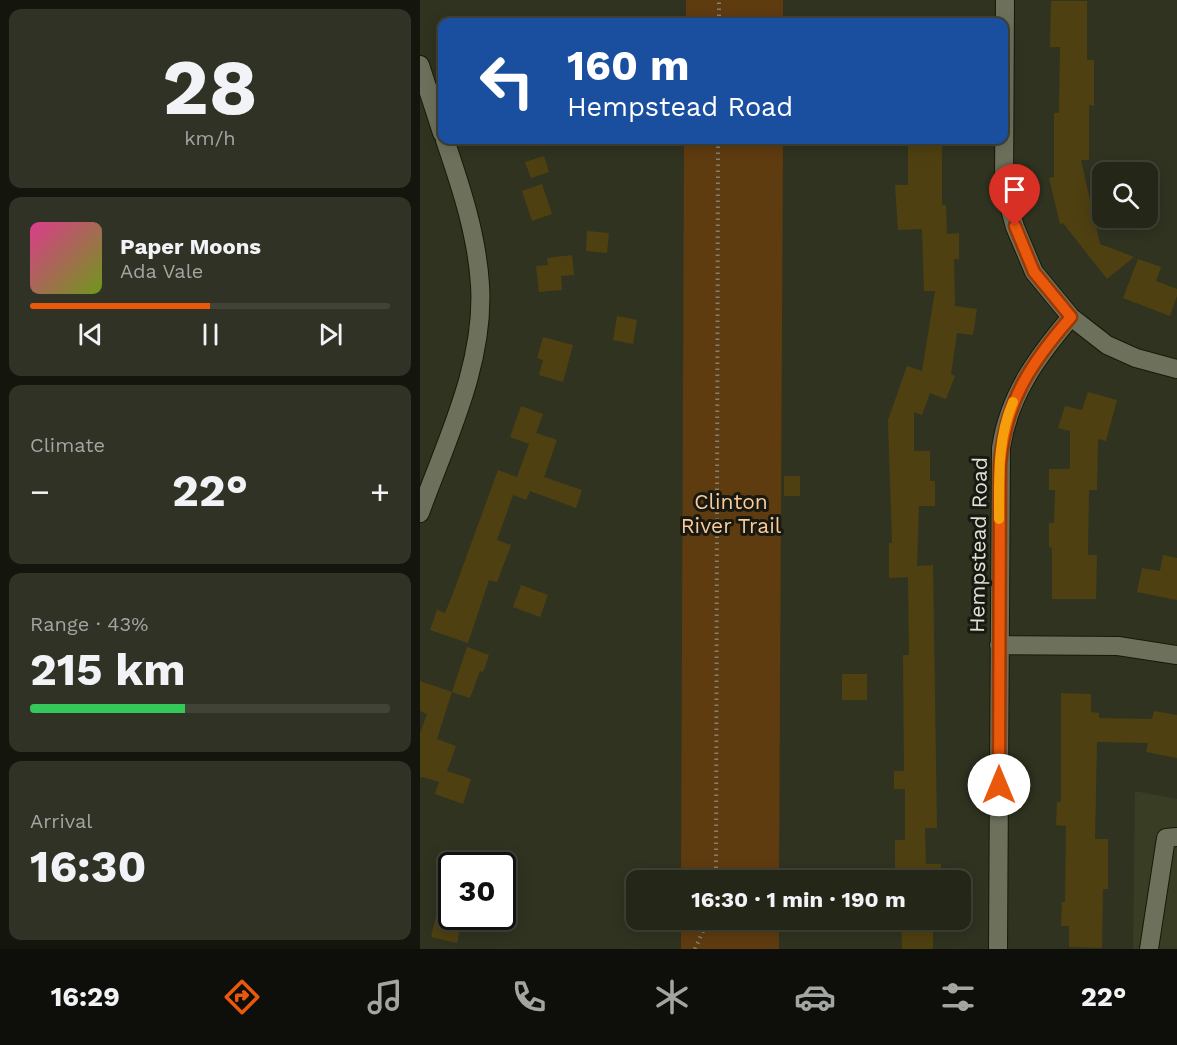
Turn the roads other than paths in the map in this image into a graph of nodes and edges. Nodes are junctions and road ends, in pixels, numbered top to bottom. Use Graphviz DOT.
graph roads {
  1 [pos="1005,0"];
  2 [pos="1005,18"];
  3 [pos="420,65"];
  4 [pos="438,121"];
  5 [pos="446,144"];
  6 [pos="1004,144"];
  7 [pos="1071,317"];
  8 [pos="1177,369"];
  9 [pos="420,513"];
  10 [pos="999,645"];
  11 [pos="1177,655"];
  12 [pos="1177,837"];
  13 [pos="998,949"];
  14 [pos="1149,949"];
  1 -- 2 [label="street"];
  3 -- 4 [label="street"];
  5 -- 9 [label="street"];
  6 -- 7 [label="street"];
  7 -- 8 [label="street"];
  7 -- 10 [label="street, Hempstead Road"];
  10 -- 11 [label="street"];
  10 -- 13 [label="street, Hempstead Road"];
  12 -- 14 [label="street"];
}
